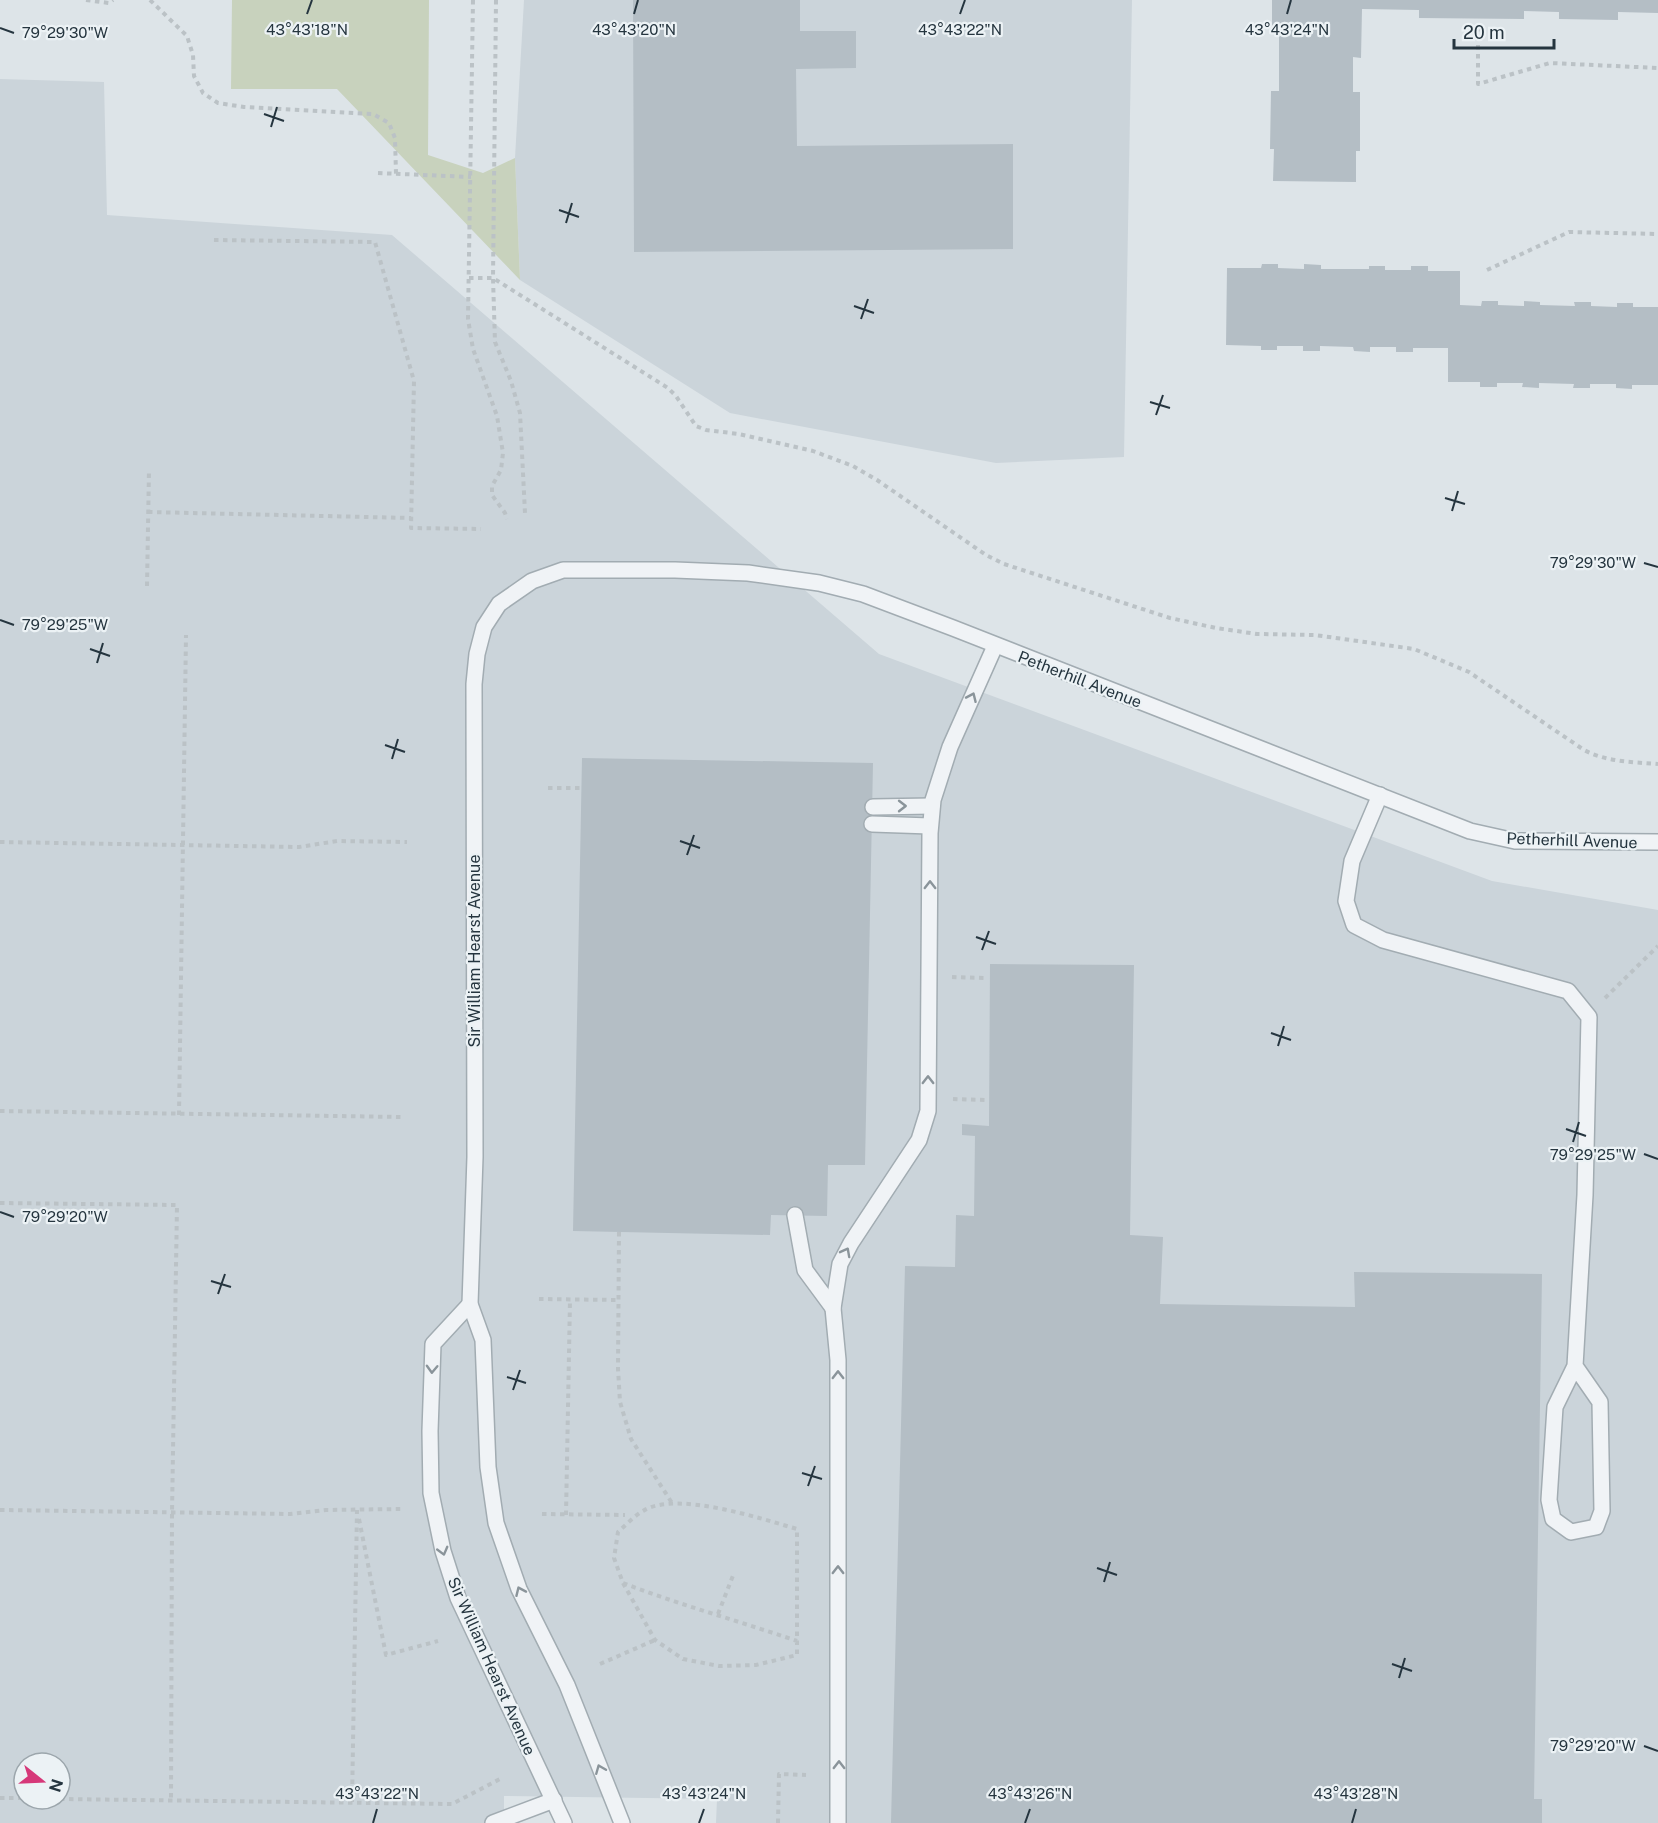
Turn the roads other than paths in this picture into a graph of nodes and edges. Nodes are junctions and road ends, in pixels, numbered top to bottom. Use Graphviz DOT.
graph roads {
  1 [pos="499,604"];
  2 [pos="995,646"];
  3 [pos="1380,795"];
  4 [pos="932,806"];
  5 [pos="873,807"];
  6 [pos="872,824"];
  7 [pos="930,826"];
  8 [pos="1658,842"];
  9 [pos="795,1215"];
  10 [pos="470,1304"];
  11 [pos="833,1308"];
  12 [pos="1575,1366"];
  13 [pos="554,1800"];
  14 [pos="493,1823"];
  15 [pos="564,1823"];
  16 [pos="622,1823"];
  17 [pos="838,1823"];
  1 -- 2 [label="lane, Petherhill Avenue"];
  1 -- 10 [label="lane, Sir William Hearst Avenue"];
  2 -- 3 [label="lane, Petherhill Avenue"];
  4 -- 2 [label="lane, one-way"];
  3 -- 8 [label="lane, Petherhill Avenue"];
  3 -- 12 [label="lane"];
  5 -- 4 [label="lane, one-way"];
  4 -- 7 [label="lane"];
  6 -- 7 [label="lane"];
  11 -- 7 [label="lane, one-way"];
  9 -- 11 [label="lane"];
  10 -- 13 [label="lane, Sir William Hearst Avenue, one-way"];
  16 -- 10 [label="lane, Sir William Hearst Avenue, one-way"];
  17 -- 11 [label="lane, one-way"];
  12 -- 12 [label="lane"];
  13 -- 14 [label="lane"];
  13 -- 15 [label="lane, Sir William Hearst Avenue"];
}
